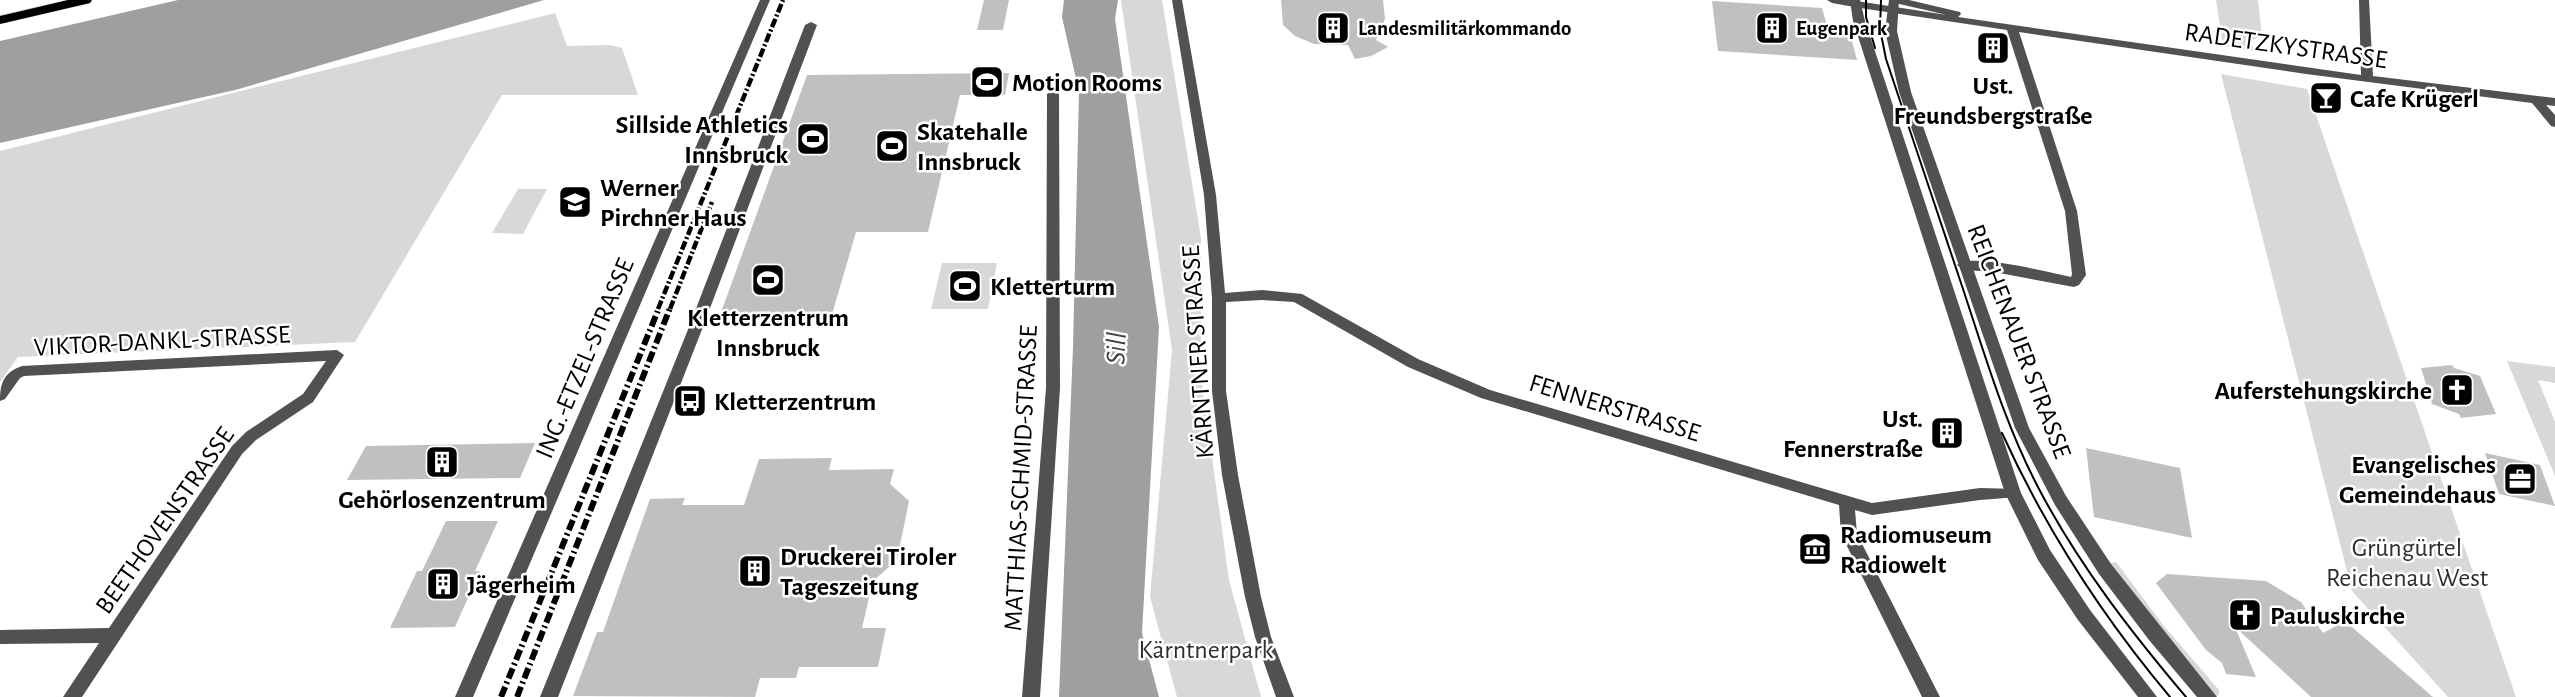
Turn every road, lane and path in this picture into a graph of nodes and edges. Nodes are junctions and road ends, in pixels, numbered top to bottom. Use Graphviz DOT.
graph roads {
  1 [pos="85,0"];
  2 [pos="765,0"];
  3 [pos="1177,0"];
  4 [pos="1832,0"];
  5 [pos="2364,0"];
  6 [pos="1855,2"];
  7 [pos="1894,4"];
  8 [pos="0,20"];
  9 [pos="1970,20"];
  10 [pos="811,25"];
  11 [pos="2012,28"];
  12 [pos="2367,79"];
  13 [pos="1053,93"];
  14 [pos="2536,100"];
  15 [pos="2555,102"];
  16 [pos="2555,123"];
  17 [pos="1964,265"];
  18 [pos="1219,298"];
  19 [pos="337,355"];
  20 [pos="0,395"];
  21 [pos="2013,493"];
  22 [pos="1846,501"];
  23 [pos="113,635"];
  24 [pos="0,637"];
  25 [pos="72,697"];
  26 [pos="464,697"];
  27 [pos="549,697"];
  28 [pos="1031,697"];
  29 [pos="1284,697"];
  30 [pos="1931,697"];
  31 [pos="2148,697"];
  32 [pos="2208,697"];
  1 -- 8 [label="main road"];
  2 -- 26 [label="street, ING.-ETZEL-STRASSE"];
  3 -- 18 [label="street, KÄRNTNER STRASSE"];
  4 -- 6 [label="street, RADETZKYSTRASSE"];
  5 -- 12 [label="street"];
  6 -- 7 [label="street, RADETZKYSTRASSE"];
  6 -- 21 [label="street, REICHENAUER STRASSE"];
  7 -- 9 [label="street, RADETZKYSTRASSE"];
  7 -- 17 [label="street, REICHENAUER STRASSE"];
  9 -- 11 [label="street, RADETZKYSTRASSE"];
  9 -- 11 [label="street, RADETZKYSTRASSE"];
  10 -- 27 [label="street"];
  11 -- 12 [label="street, RADETZKYSTRASSE"];
  11 -- 17 [label="street"];
  12 -- 14 [label="street, RADETZKYSTRASSE"];
  13 -- 28 [label="street, MATTHIAS-SCHMID-STRASSE"];
  14 -- 15 [label="street, RADETZKYSTRASSE"];
  14 -- 16 [label="street"];
  17 -- 32 [label="street, REICHENAUER STRASSE"];
  18 -- 22 [label="street, FENNERSTRASSE"];
  18 -- 29 [label="street, KÄRNTNER STRASSE"];
  19 -- 20 [label="street, VIKTOR-DANKL-STRASSE"];
  19 -- 23 [label="street, BEETHOVENSTRASSE"];
  21 -- 22 [label="street, FENNERSTRASSE"];
  21 -- 31 [label="street, REICHENAUER STRASSE"];
  22 -- 30 [label="street"];
  23 -- 24 [label="street"];
  23 -- 25 [label="street, BEETHOVENSTRASSE"];
}
